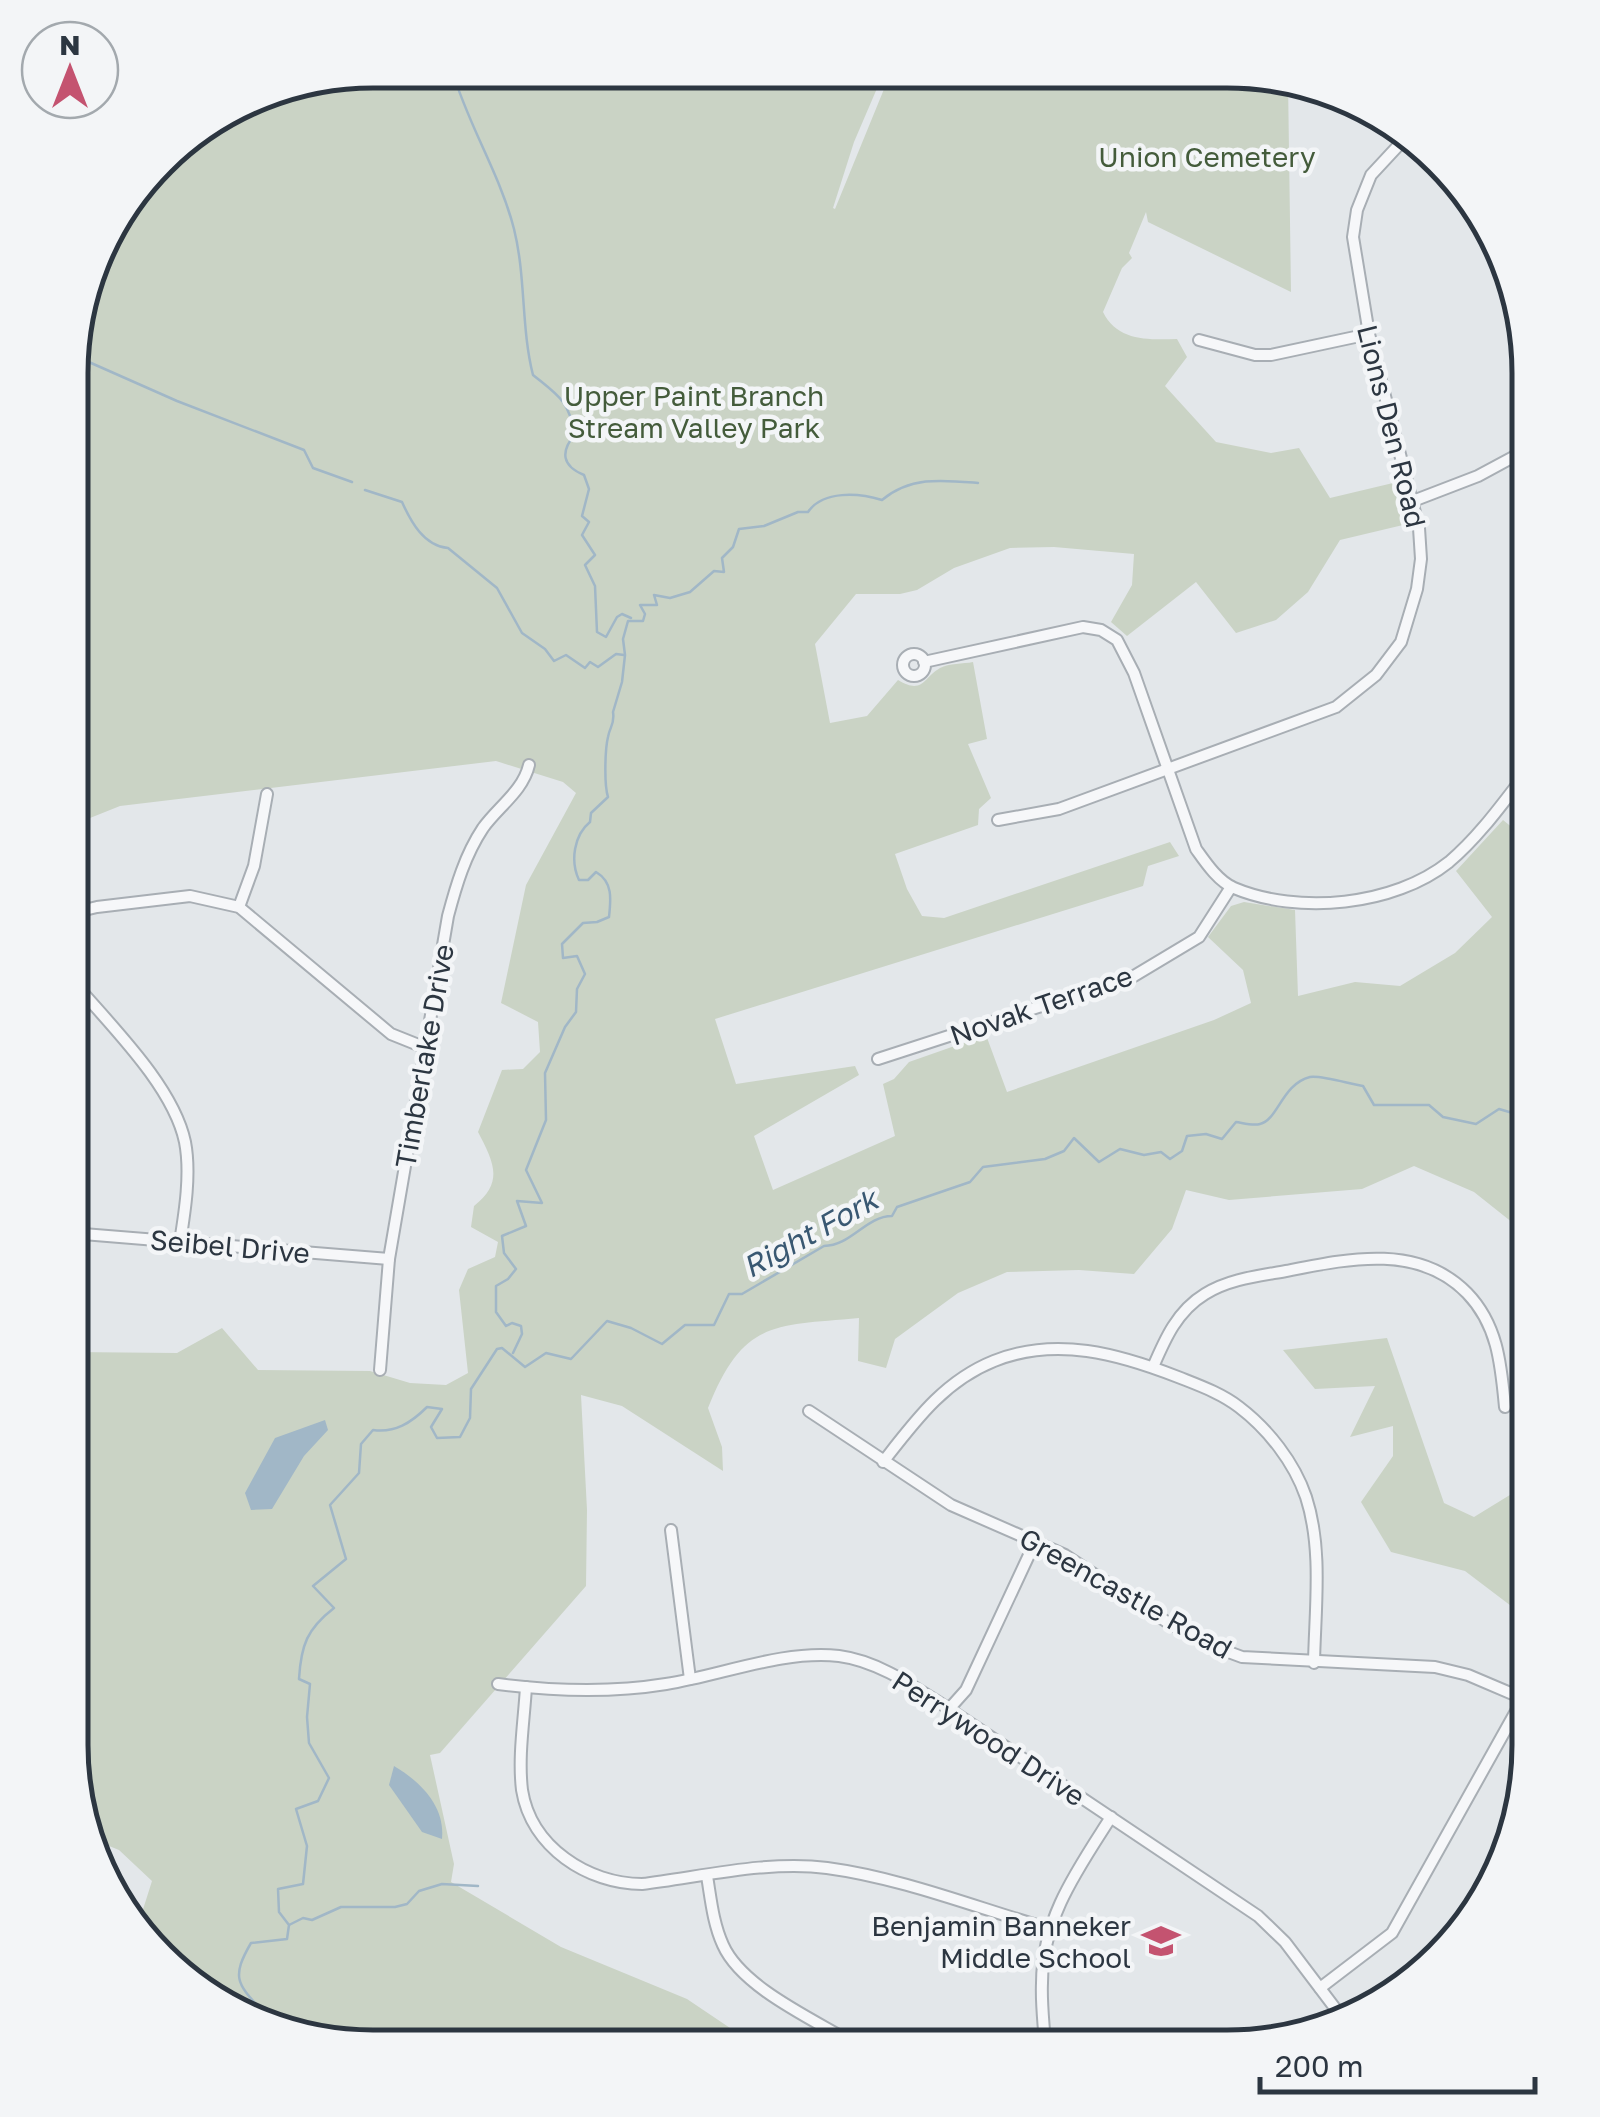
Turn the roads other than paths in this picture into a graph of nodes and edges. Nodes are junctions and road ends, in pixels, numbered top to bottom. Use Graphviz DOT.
graph roads {
  1 [pos="1396,143"];
  2 [pos="1369,334"];
  3 [pos="1199,340"];
  4 [pos="1512,458"];
  5 [pos="1413,501"];
  6 [pos="924,662"];
  7 [pos="529,765"];
  8 [pos="1167,770"];
  9 [pos="1512,790"];
  10 [pos="268,794"];
  11 [pos="998,820"];
  12 [pos="1231,887"];
  13 [pos="239,908"];
  14 [pos="88,909"];
  15 [pos="88,998"];
  16 [pos="426,1048"];
  17 [pos="878,1060"];
  18 [pos="88,1234"];
  19 [pos="180,1242"];
  20 [pos="389,1259"];
  21 [pos="1152,1367"];
  22 [pos="380,1370"];
  23 [pos="1505,1407"];
  24 [pos="809,1411"];
  25 [pos="884,1462"];
  26 [pos="671,1530"];
  27 [pos="1036,1540"];
  28 [pos="1314,1663"];
  29 [pos="690,1679"];
  30 [pos="498,1684"];
  31 [pos="526,1687"];
  32 [pos="1512,1691"];
  33 [pos="949,1709"];
  34 [pos="1512,1723"];
  35 [pos="1111,1817"];
  36 [pos="707,1876"];
  37 [pos="1050,1929"];
  38 [pos="1320,1988"];
  39 [pos="1335,2008"];
  40 [pos="831,2030"];
  41 [pos="1044,2030"];
  1 -- 2 [label="street, Lions Den Road"];
  2 -- 3 [label="street"];
  2 -- 5 [label="street, Lions Den Road"];
  4 -- 5 [label="street"];
  5 -- 8 [label="street, Lions Den Road"];
  6 -- 8 [label="street"];
  7 -- 16 [label="street, Timberlake Drive"];
  8 -- 11 [label="street, Lions Den Road"];
  8 -- 12 [label="street"];
  9 -- 12 [label="street"];
  10 -- 13 [label="street"];
  12 -- 17 [label="street, Novak Terrace"];
  13 -- 14 [label="street"];
  13 -- 16 [label="street"];
  15 -- 19 [label="street"];
  16 -- 20 [label="street, Timberlake Drive"];
  18 -- 19 [label="street, Seibel Drive"];
  19 -- 20 [label="street, Seibel Drive"];
  20 -- 22 [label="street, Timberlake Drive"];
  21 -- 23 [label="street"];
  21 -- 25 [label="street"];
  21 -- 28 [label="street"];
  24 -- 25 [label="street, Greencastle Road"];
  25 -- 27 [label="street, Greencastle Road"];
  26 -- 29 [label="street"];
  27 -- 28 [label="street, Greencastle Road"];
  27 -- 33 [label="street"];
  28 -- 32 [label="street, Greencastle Road"];
  29 -- 31 [label="street, Perrywood Drive"];
  29 -- 33 [label="street, Perrywood Drive"];
  30 -- 31 [label="street, Perrywood Drive"];
  31 -- 36 [label="street"];
  33 -- 35 [label="street, Perrywood Drive"];
  34 -- 38 [label="street"];
  35 -- 37 [label="street"];
  35 -- 38 [label="street, Perrywood Drive"];
  36 -- 37 [label="street"];
  36 -- 40 [label="street"];
  37 -- 41 [label="street"];
  38 -- 39 [label="street, Perrywood Drive"];
}
